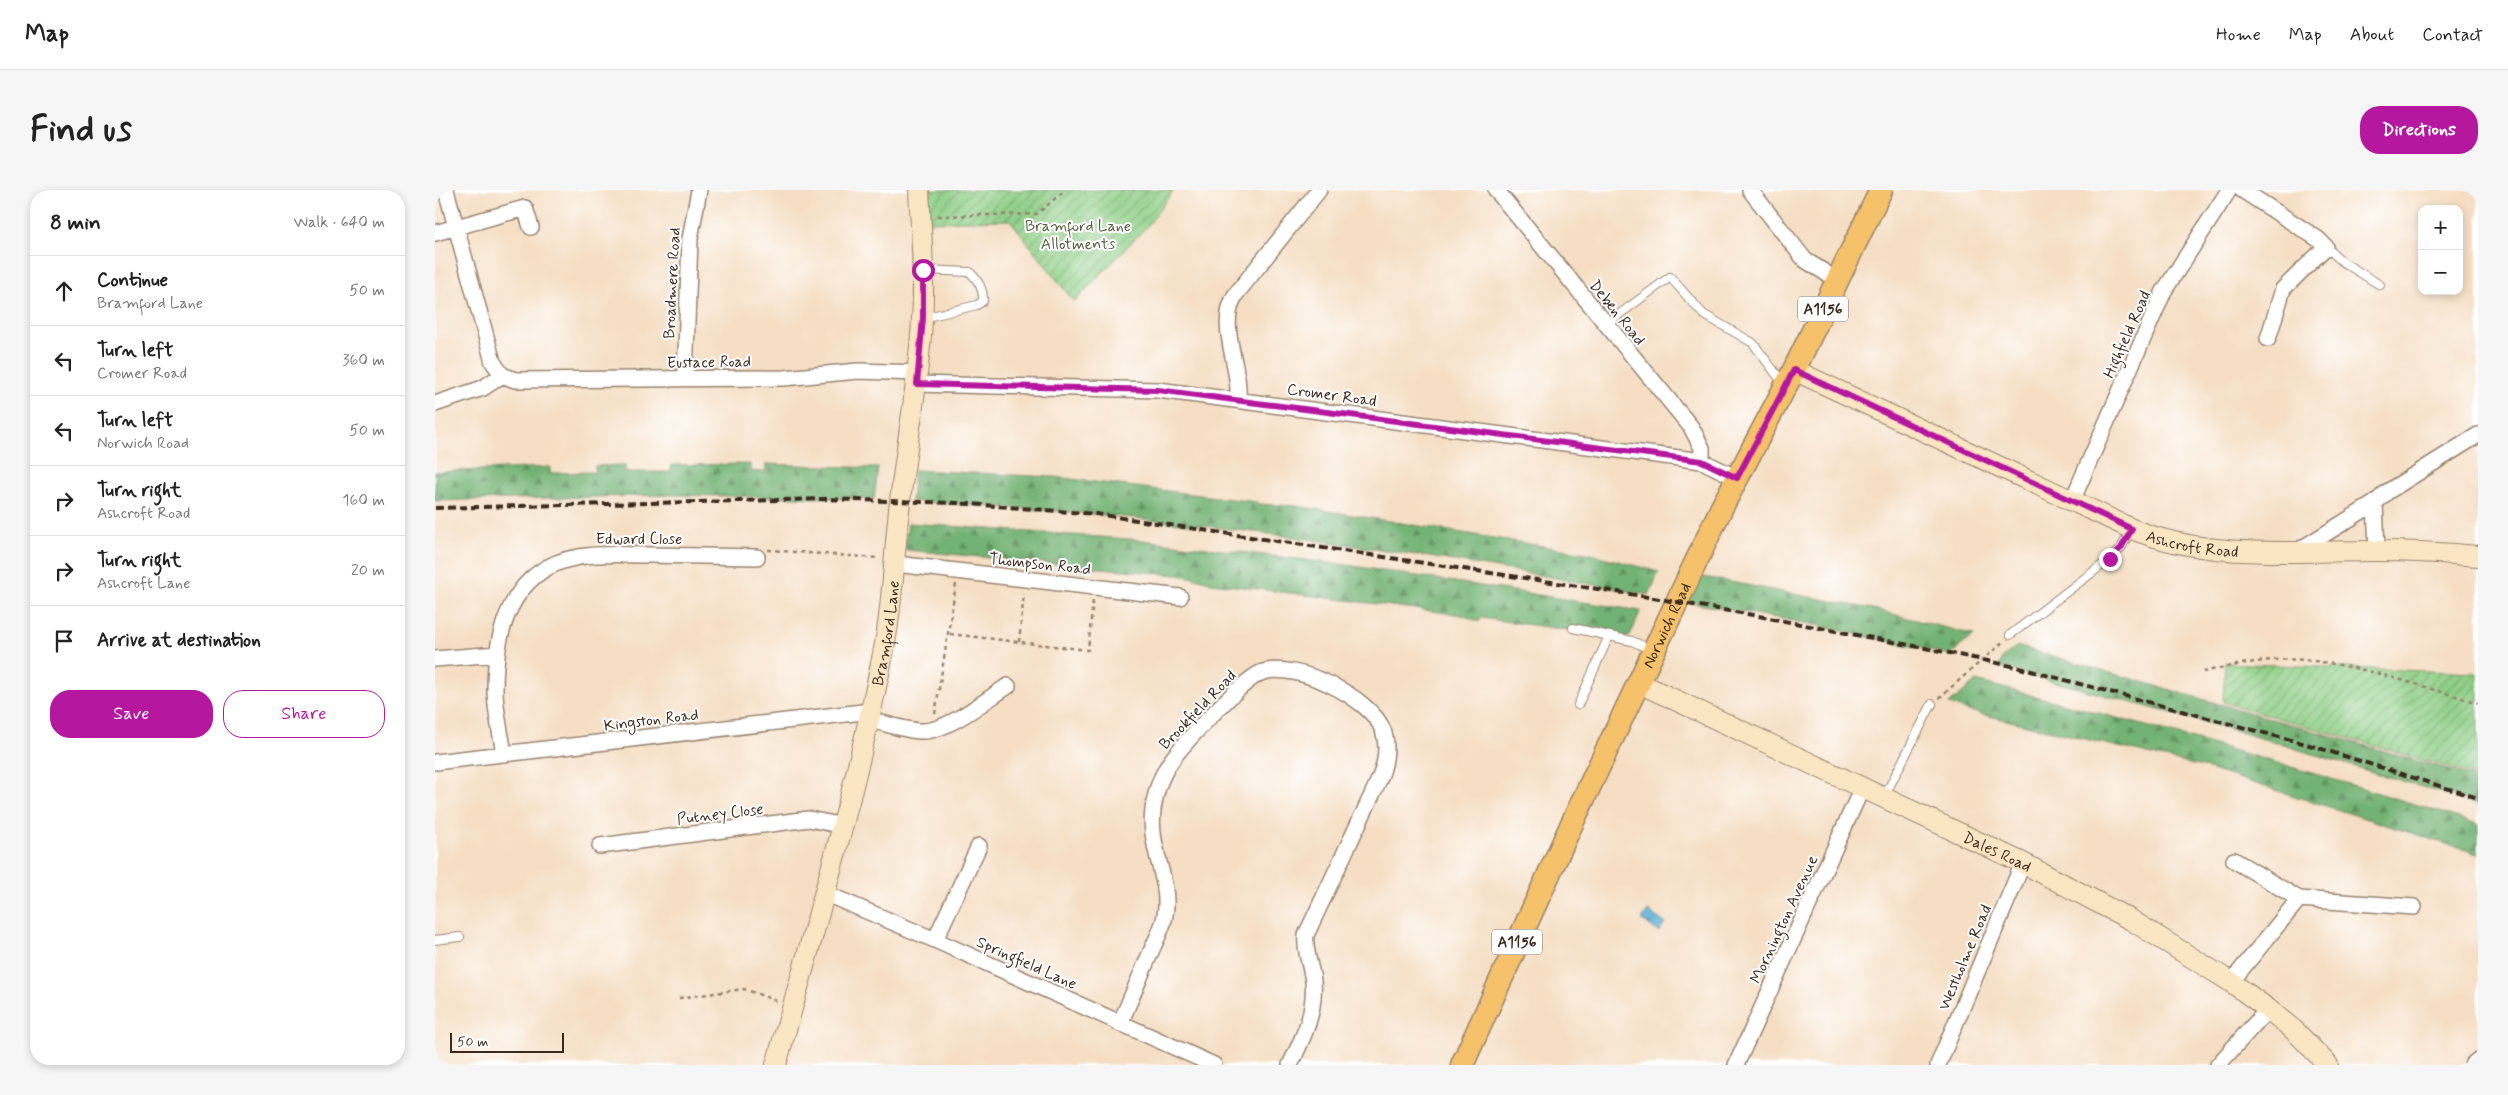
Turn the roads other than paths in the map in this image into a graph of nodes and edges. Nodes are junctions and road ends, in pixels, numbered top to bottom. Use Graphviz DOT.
graph roads {
  1 [pos="446,190"];
  2 [pos="699,190"];
  3 [pos="919,190"];
  4 [pos="1319,190"];
  5 [pos="1496,190"];
  6 [pos="1750,190"];
  7 [pos="1881,190"];
  8 [pos="2229,190"];
  9 [pos="2243,190"];
  10 [pos="456,227"];
  11 [pos="531,227"];
  12 [pos="435,233"];
  13 [pos="2326,247"];
  14 [pos="923,270"];
  15 [pos="1837,280"];
  16 [pos="2380,285"];
  17 [pos="923,318"];
  18 [pos="1606,324"];
  19 [pos="2268,339"];
  20 [pos="502,375"];
  21 [pos="1790,377"];
  22 [pos="917,378"];
  23 [pos="685,379"];
  24 [pos="1238,399"];
  25 [pos="435,404"];
  26 [pos="2478,435"];
  27 [pos="1702,461"];
  28 [pos="1737,478"];
  29 [pos="2072,501"];
  30 [pos="2375,503"];
  31 [pos="2132,529"];
  32 [pos="2377,551"];
  33 [pos="2296,552"];
  34 [pos="2478,556"];
  35 [pos="757,557"];
  36 [pos="896,564"];
  37 [pos="1181,597"];
  38 [pos="1573,628"];
  39 [pos="2011,635"];
  40 [pos="1609,636"];
  41 [pos="1654,651"];
  42 [pos="497,654"];
  43 [pos="435,659"];
  44 [pos="1639,683"];
  45 [pos="1008,686"];
  46 [pos="1932,704"];
  47 [pos="1578,705"];
  48 [pos="870,716"];
  49 [pos="504,754"];
  50 [pos="435,762"];
  51 [pos="1862,788"];
  52 [pos="1884,797"];
  53 [pos="844,826"];
  54 [pos="600,846"];
  55 [pos="979,846"];
  56 [pos="2234,860"];
  57 [pos="2023,863"];
  58 [pos="824,893"];
  59 [pos="2299,899"];
  60 [pos="2414,907"];
  61 [pos="460,937"];
  62 [pos="435,940"];
  63 [pos="935,940"];
  64 [pos="2231,982"];
  65 [pos="2268,1010"];
  66 [pos="1120,1024"];
  67 [pos="2478,1060"];
  68 [pos="776,1065"];
  69 [pos="1214,1065"];
  70 [pos="1290,1065"];
  71 [pos="1462,1065"];
  72 [pos="1736,1065"];
  73 [pos="1938,1065"];
  74 [pos="2218,1065"];
  75 [pos="2329,1065"];
  76 [pos="2472,1065"];
  1 -- 10 [label="street"];
  2 -- 23 [label="street, Broadmere Road"];
  3 -- 14 [label="street, Bramford Lane"];
  4 -- 24 [label="street"];
  5 -- 18 [label="street, Deben Road"];
  6 -- 15 [label="street"];
  7 -- 15 [label="main road, Norwich Road / A1156"];
  8 -- 29 [label="street, Highfield Road"];
  9 -- 13 [label="street"];
  10 -- 11 [label="street"];
  10 -- 12 [label="street"];
  10 -- 20 [label="street"];
  13 -- 16 [label="lane"];
  13 -- 19 [label="street"];
  14 -- 17 [label="street, Bramford Lane"];
  14 -- 17 [label="lane"];
  15 -- 21 [label="main road, Norwich Road / A1156"];
  17 -- 22 [label="street, Bramford Lane"];
  18 -- 21 [label="lane"];
  18 -- 27 [label="street, Deben Road"];
  20 -- 23 [label="street, Eustace Road"];
  20 -- 25 [label="street"];
  21 -- 28 [label="main road, Norwich Road / A1156"];
  21 -- 29 [label="street, Ashcroft Road"];
  22 -- 23 [label="street, Eustace Road"];
  22 -- 24 [label="street, Cromer Road"];
  22 -- 36 [label="street, Bramford Lane"];
  24 -- 27 [label="street, Cromer Road"];
  26 -- 30 [label="street"];
  27 -- 28 [label="street, Cromer Road"];
  28 -- 41 [label="main road, Norwich Road / A1156"];
  29 -- 31 [label="street, Ashcroft Road"];
  30 -- 32 [label="street"];
  30 -- 33 [label="street"];
  31 -- 33 [label="street, Ashcroft Road"];
  31 -- 39 [label="lane"];
  32 -- 33 [label="street, Ashcroft Road"];
  32 -- 34 [label="street, Ashcroft Road"];
  35 -- 42 [label="street, Edward Close"];
  36 -- 37 [label="street, Thompson Road"];
  36 -- 48 [label="street, Bramford Lane"];
  38 -- 40 [label="lane"];
  40 -- 41 [label="lane"];
  40 -- 47 [label="lane"];
  41 -- 44 [label="main road, Norwich Road / A1156"];
  42 -- 43 [label="street"];
  42 -- 49 [label="street, Edward Close"];
  44 -- 51 [label="street, Dales Road"];
  44 -- 71 [label="main road, Norwich Road / A1156"];
  45 -- 48 [label="street, Kingston Road"];
  46 -- 52 [label="lane"];
  48 -- 49 [label="street, Kingston Road"];
  48 -- 53 [label="street, Bramford Lane"];
  49 -- 50 [label="street, Kingston Road"];
  51 -- 52 [label="street, Dales Road"];
  51 -- 72 [label="street, Mornington Avenue"];
  52 -- 57 [label="street, Dales Road"];
  53 -- 54 [label="street, Putney Close"];
  53 -- 58 [label="street, Bramford Lane"];
  55 -- 63 [label="street"];
  56 -- 59 [label="street"];
  57 -- 64 [label="street, Dales Road"];
  57 -- 73 [label="street, Westholme Road"];
  58 -- 63 [label="street, Springfield Lane"];
  58 -- 68 [label="street, Bramford Lane"];
  59 -- 60 [label="street"];
  59 -- 64 [label="street"];
  61 -- 62 [label="lane"];
  63 -- 66 [label="street, Springfield Lane"];
  64 -- 65 [label="street, Dales Road"];
  65 -- 74 [label="street"];
  65 -- 75 [label="street, Dales Road"];
  66 -- 69 [label="street, Springfield Lane"];
  66 -- 70 [label="street, Brookfield Road"];
  67 -- 76 [label="street"];
}
